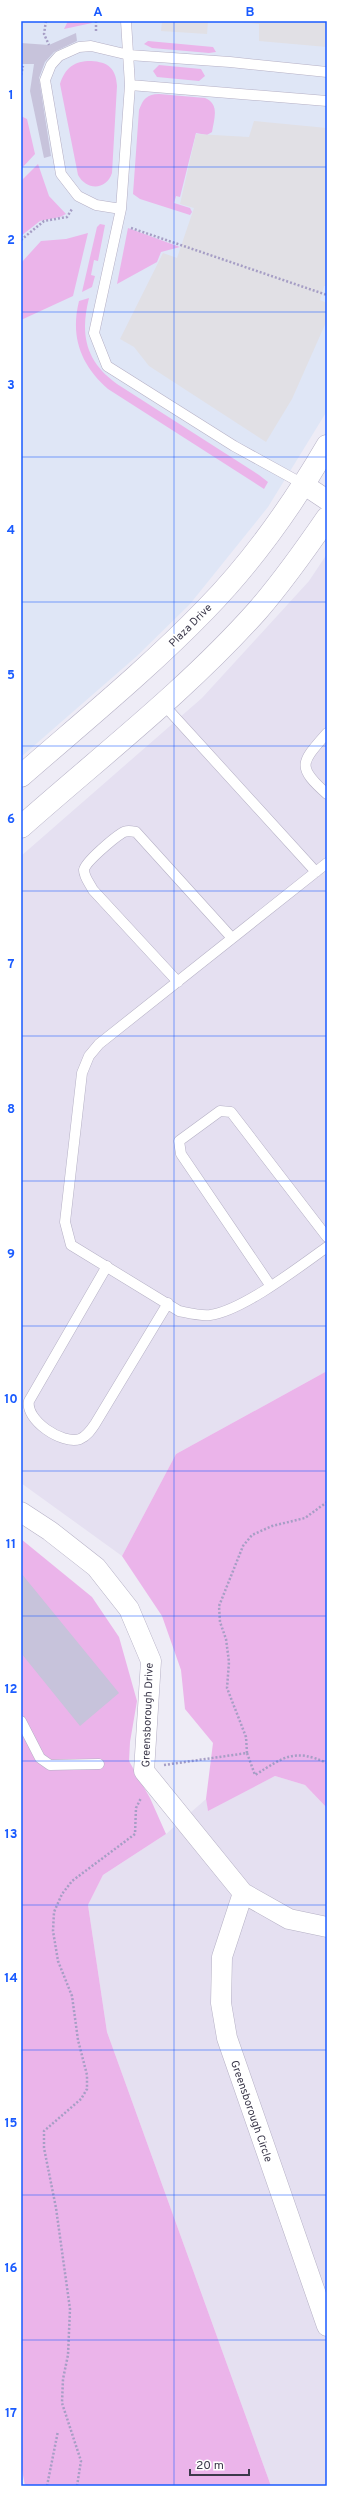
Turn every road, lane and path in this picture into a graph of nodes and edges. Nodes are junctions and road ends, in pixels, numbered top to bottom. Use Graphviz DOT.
graph roads {
  1 [pos="46,21"];
  2 [pos="126,21"];
  3 [pos="129,55"];
  4 [pos="59,56"];
  5 [pos="21,69"];
  6 [pos="327,72"];
  7 [pos="21,75"];
  8 [pos="130,85"];
  9 [pos="327,101"];
  10 [pos="79,197"];
  11 [pos="121,209"];
  12 [pos="118,224"];
  13 [pos="21,240"];
  14 [pos="327,295"];
  15 [pos="327,446"];
  16 [pos="303,484"];
  17 [pos="327,500"];
  18 [pos="327,518"];
  19 [pos="163,704"];
  20 [pos="327,733"];
  21 [pos="21,776"];
  22 [pos="327,794"];
  23 [pos="21,827"];
  24 [pos="327,863"];
  25 [pos="316,872"];
  26 [pos="232,938"];
  27 [pos="178,982"];
  28 [pos="327,1237"];
  29 [pos="327,1247"];
  30 [pos="107,1266"];
  31 [pos="270,1285"];
  32 [pos="168,1303"];
  33 [pos="327,1502"];
  34 [pos="21,1512"];
  35 [pos="21,1720"];
  36 [pos="247,1753"];
  37 [pos="327,1763"];
  38 [pos="99,1764"];
  39 [pos="144,1771"];
  40 [pos="243,1893"];
  41 [pos="327,1927"];
  42 [pos="327,2326"];
  43 [pos="58,2431"];
  44 [pos="47,2486"];
  45 [pos="77,2486"];
  1 -- 4 [label="path"];
  2 -- 3 [label="lane"];
  3 -- 4 [label="lane"];
  3 -- 6 [label="lane"];
  3 -- 8 [label="lane"];
  4 -- 10 [label="lane"];
  5 -- 7 [label="path"];
  8 -- 9 [label="lane"];
  8 -- 11 [label="lane"];
  10 -- 11 [label="lane"];
  10 -- 13 [label="path"];
  11 -- 12 [label="lane"];
  12 -- 14 [label="path"];
  12 -- 16 [label="lane"];
  15 -- 16 [label="street, Plaza Drive"];
  16 -- 17 [label="street"];
  16 -- 21 [label="street, Plaza Drive"];
  18 -- 19 [label="street"];
  19 -- 23 [label="street"];
  19 -- 25 [label="lane"];
  20 -- 22 [label="lane"];
  24 -- 25 [label="lane"];
  25 -- 26 [label="lane"];
  26 -- 27 [label="lane"];
  26 -- 27 [label="lane"];
  27 -- 30 [label="lane"];
  28 -- 31 [label="lane"];
  29 -- 31 [label="lane"];
  30 -- 32 [label="lane"];
  30 -- 32 [label="lane"];
  31 -- 32 [label="lane"];
  33 -- 36 [label="path"];
  34 -- 39 [label="street, Greensborough Drive"];
  35 -- 38 [label="lane"];
  36 -- 37 [label="path"];
  36 -- 39 [label="path"];
  39 -- 40 [label="street, Greensborough Drive"];
  39 -- 45 [label="path"];
  40 -- 41 [label="street, Greensborough Drive"];
  40 -- 42 [label="street, Greensborough Circle"];
  43 -- 44 [label="path"];
}
